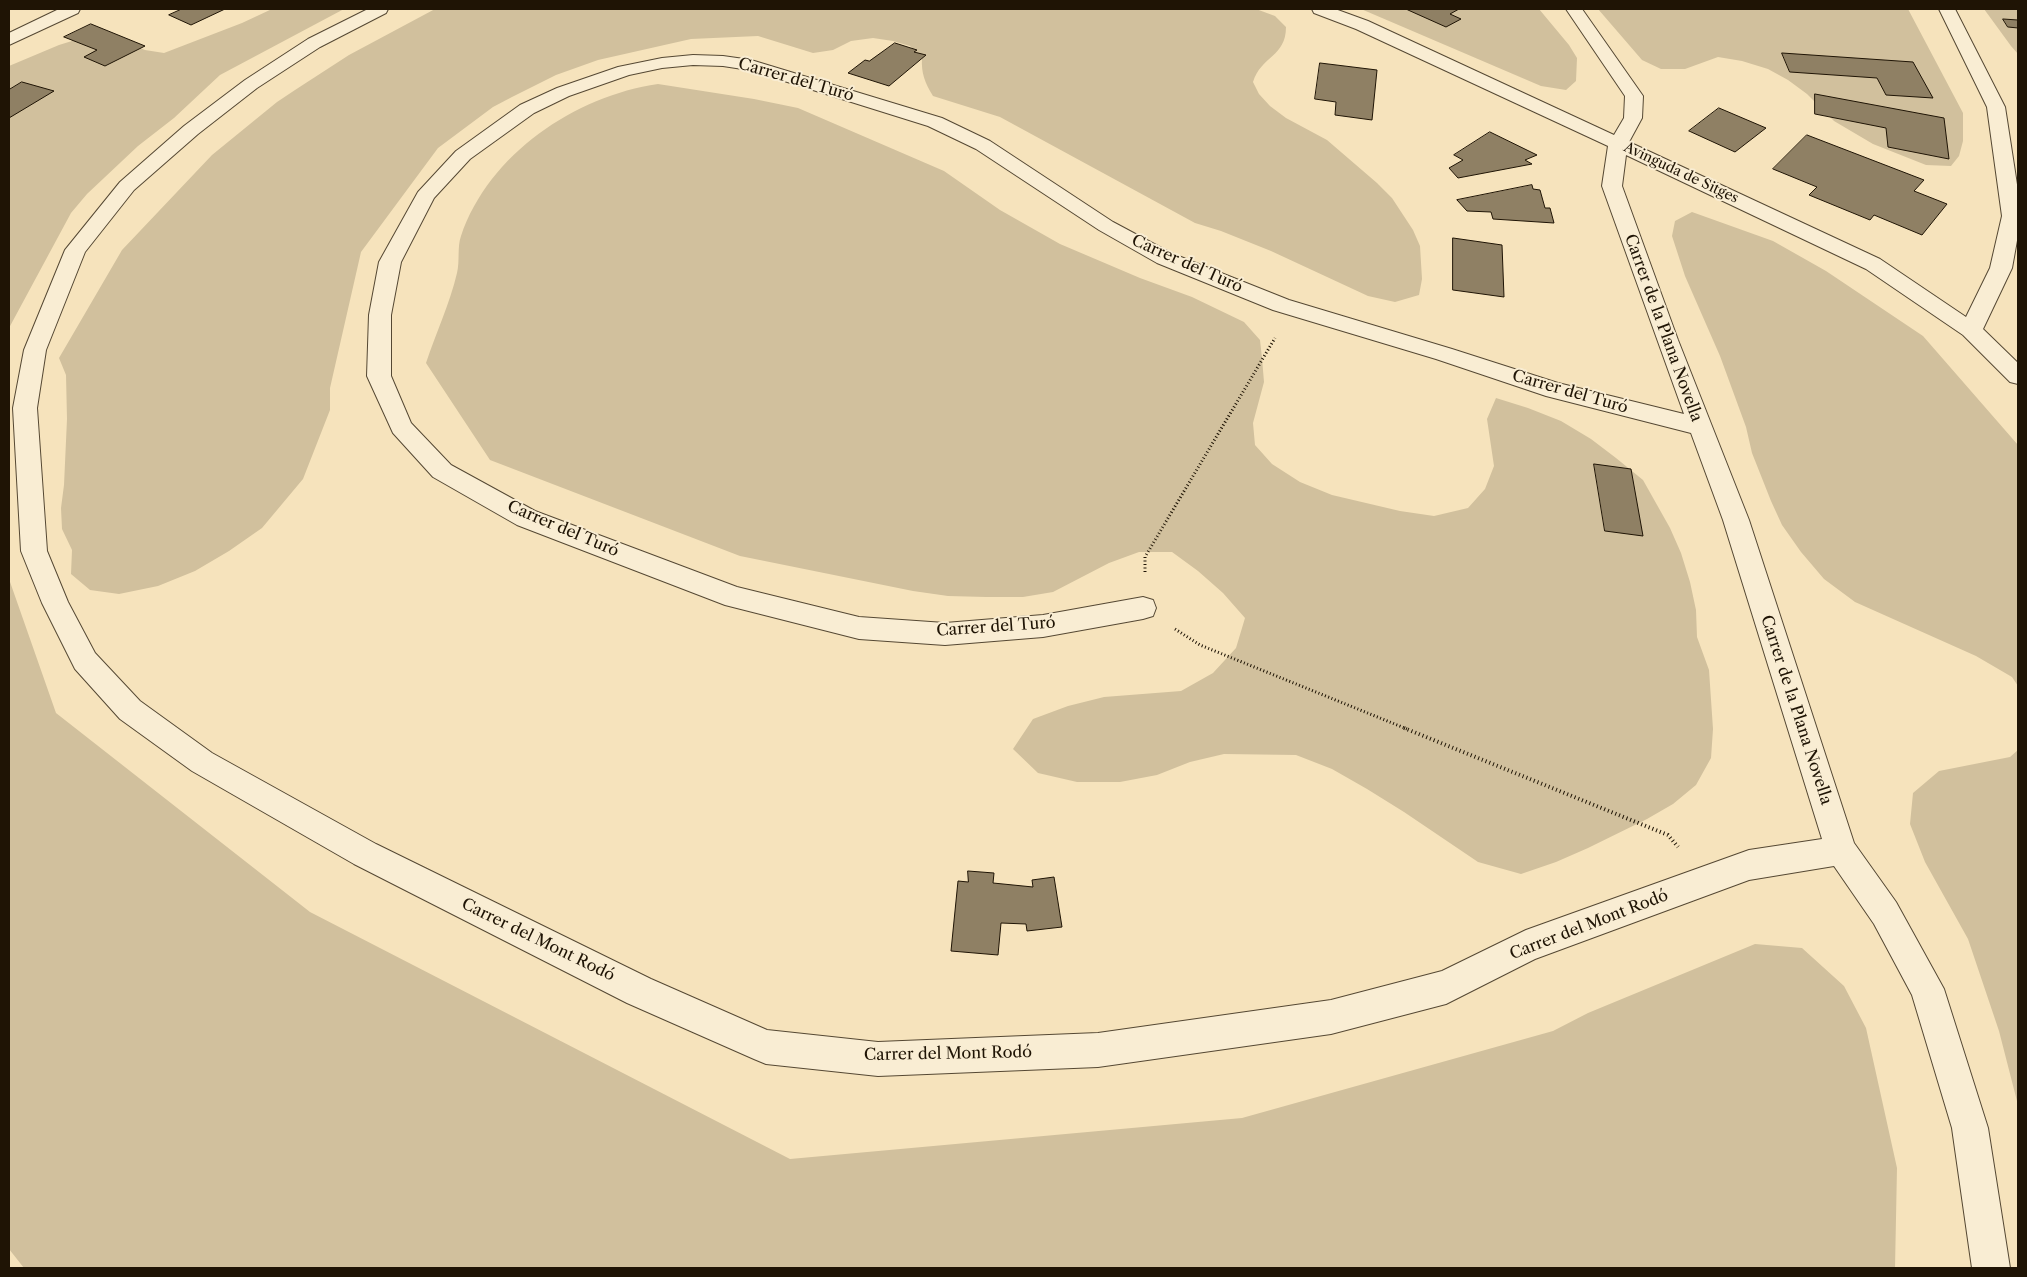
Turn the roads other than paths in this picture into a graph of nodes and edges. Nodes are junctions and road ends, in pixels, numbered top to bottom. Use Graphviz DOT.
graph roads {
  1 [pos="72,9"];
  2 [pos="380,9"];
  3 [pos="1320,9"];
  4 [pos="1574,9"];
  5 [pos="1947,9"];
  6 [pos="9,40"];
  7 [pos="1618,144"];
  8 [pos="1971,330"];
  9 [pos="2018,376"];
  10 [pos="1700,427"];
  11 [pos="1143,608"];
  12 [pos="1841,850"];
  13 [pos="1991,1268"];
  1 -- 6 [label="street"];
  2 -- 12 [label="street, Carrer del Mont Rodó"];
  3 -- 7 [label="street, Avinguda de Sitges"];
  4 -- 7 [label="street"];
  5 -- 8 [label="street"];
  7 -- 8 [label="street, Avinguda de Sitges"];
  7 -- 10 [label="street, Carrer de la Plana Novella"];
  8 -- 9 [label="street, Avinguda de Sitges"];
  10 -- 11 [label="street, Carrer del Turó"];
  10 -- 12 [label="street, Carrer de la Plana Novella"];
  12 -- 13 [label="street, Carrer de la Plana Novella"];
}
